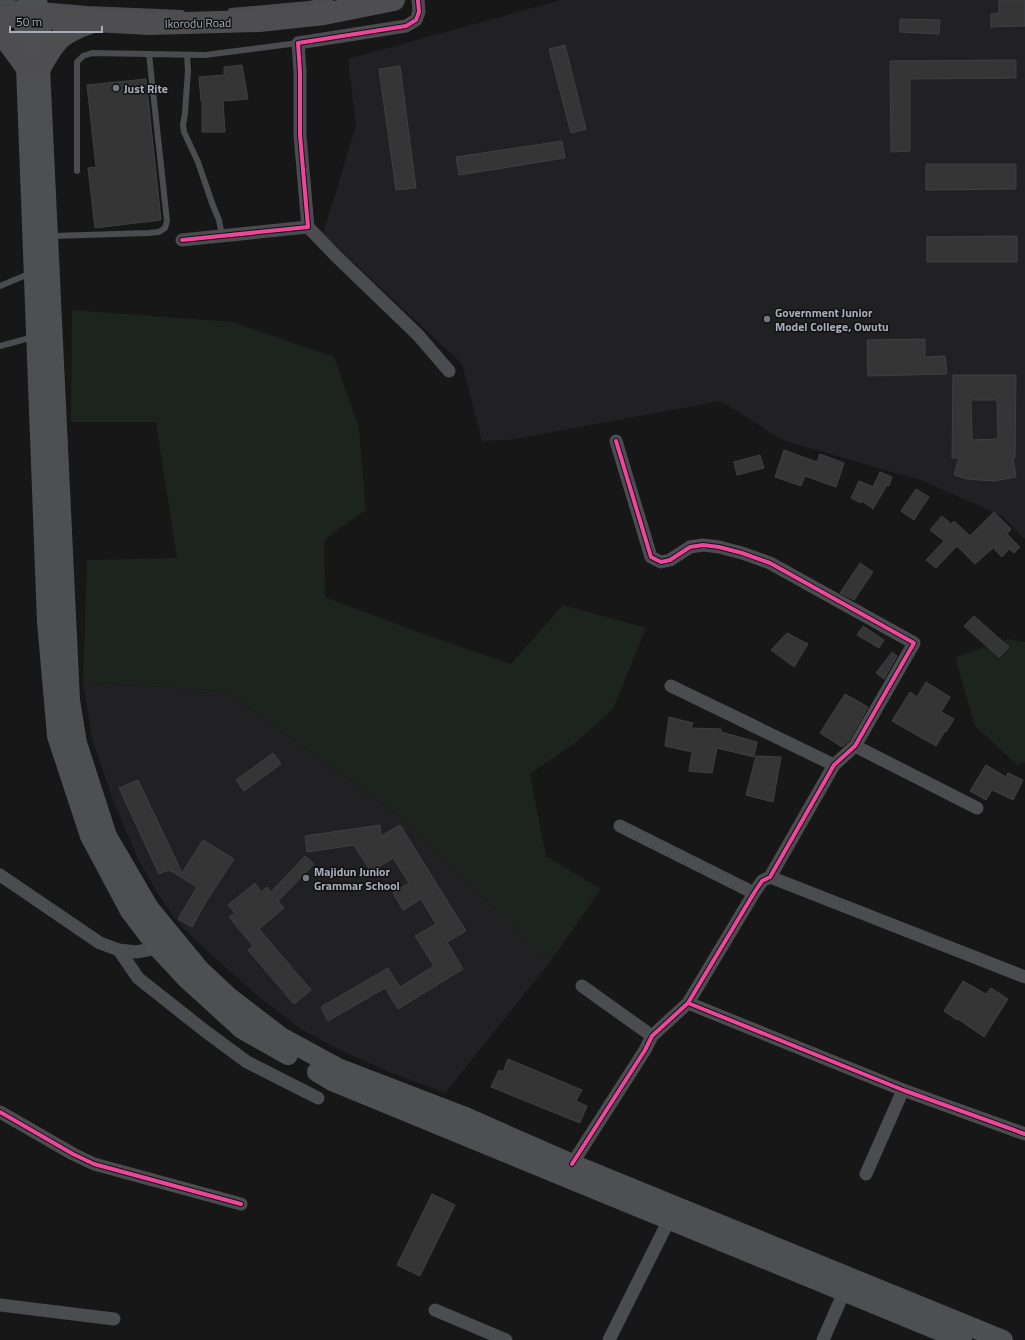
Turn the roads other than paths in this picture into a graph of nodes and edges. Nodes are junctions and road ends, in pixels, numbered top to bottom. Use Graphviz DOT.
graph roads {
  1 [pos="330,0"];
  2 [pos="394,0"];
  3 [pos="418,0"];
  4 [pos="0,2"];
  5 [pos="33,7"];
  6 [pos="224,11"];
  7 [pos="187,13"];
  8 [pos="0,16"];
  9 [pos="96,21"];
  10 [pos="0,35"];
  11 [pos="298,43"];
  12 [pos="149,54"];
  13 [pos="187,55"];
  14 [pos="33,67"];
  15 [pos="77,170"];
  16 [pos="308,227"];
  17 [pos="48,236"];
  18 [pos="222,236"];
  19 [pos="182,240"];
  20 [pos="34,272"];
  21 [pos="0,286"];
  22 [pos="36,336"];
  23 [pos="0,346"];
  24 [pos="449,371"];
  25 [pos="616,441"];
  26 [pos="671,686"];
  27 [pos="855,746"];
  28 [pos="834,765"];
  29 [pos="977,808"];
  30 [pos="620,826"];
  31 [pos="0,875"];
  32 [pos="770,877"];
  33 [pos="754,893"];
  34 [pos="158,948"];
  35 [pos="119,950"];
  36 [pos="1025,977"];
  37 [pos="582,986"];
  38 [pos="688,1003"];
  39 [pos="652,1036"];
  40 [pos="903,1090"];
  41 [pos="318,1098"];
  42 [pos="0,1112"];
  43 [pos="460,1124"];
  44 [pos="1025,1134"];
  45 [pos="572,1164"];
  46 [pos="866,1174"];
  47 [pos="242,1204"];
  48 [pos="669,1220"];
  49 [pos="844,1292"];
  50 [pos="0,1305"];
  51 [pos="435,1310"];
  52 [pos="114,1319"];
  53 [pos="506,1340"];
  54 [pos="609,1340"];
  55 [pos="823,1340"];
  56 [pos="962,1340"];
  57 [pos="1003,1340"];
  1 -- 6 [label="lane"];
  2 -- 9 [label="highway, Ikorodu Road"];
  3 -- 11 [label="street"];
  4 -- 5 [label="lane"];
  5 -- 7 [label="lane"];
  5 -- 8 [label="highway, Ikorodu Road"];
  5 -- 9 [label="highway, Ikorodu Road"];
  5 -- 14 [label="main road"];
  9 -- 14 [label="highway"];
  10 -- 14 [label="highway"];
  11 -- 13 [label="lane"];
  11 -- 16 [label="street"];
  12 -- 13 [label="lane"];
  12 -- 15 [label="lane"];
  12 -- 17 [label="lane"];
  13 -- 18 [label="lane"];
  14 -- 17 [label="main road"];
  14 -- 20 [label="main road"];
  16 -- 18 [label="street"];
  16 -- 24 [label="street"];
  17 -- 43 [label="main road"];
  18 -- 19 [label="street"];
  20 -- 21 [label="lane"];
  20 -- 22 [label="main road"];
  22 -- 23 [label="lane"];
  22 -- 34 [label="main road"];
  25 -- 27 [label="street"];
  26 -- 28 [label="street"];
  27 -- 28 [label="street"];
  27 -- 29 [label="street"];
  28 -- 32 [label="street"];
  30 -- 33 [label="street"];
  31 -- 35 [label="street"];
  32 -- 33 [label="street"];
  32 -- 36 [label="street"];
  33 -- 38 [label="street"];
  34 -- 35 [label="street"];
  34 -- 43 [label="main road"];
  35 -- 41 [label="street"];
  37 -- 39 [label="street"];
  38 -- 39 [label="street"];
  38 -- 40 [label="street"];
  39 -- 45 [label="street"];
  40 -- 44 [label="street"];
  40 -- 46 [label="street"];
  42 -- 47 [label="street"];
  43 -- 45 [label="main road"];
  43 -- 48 [label="main road"];
  45 -- 57 [label="main road"];
  48 -- 49 [label="main road"];
  48 -- 54 [label="street"];
  49 -- 55 [label="street"];
  49 -- 56 [label="main road"];
  50 -- 52 [label="street"];
  51 -- 53 [label="street"];
}
